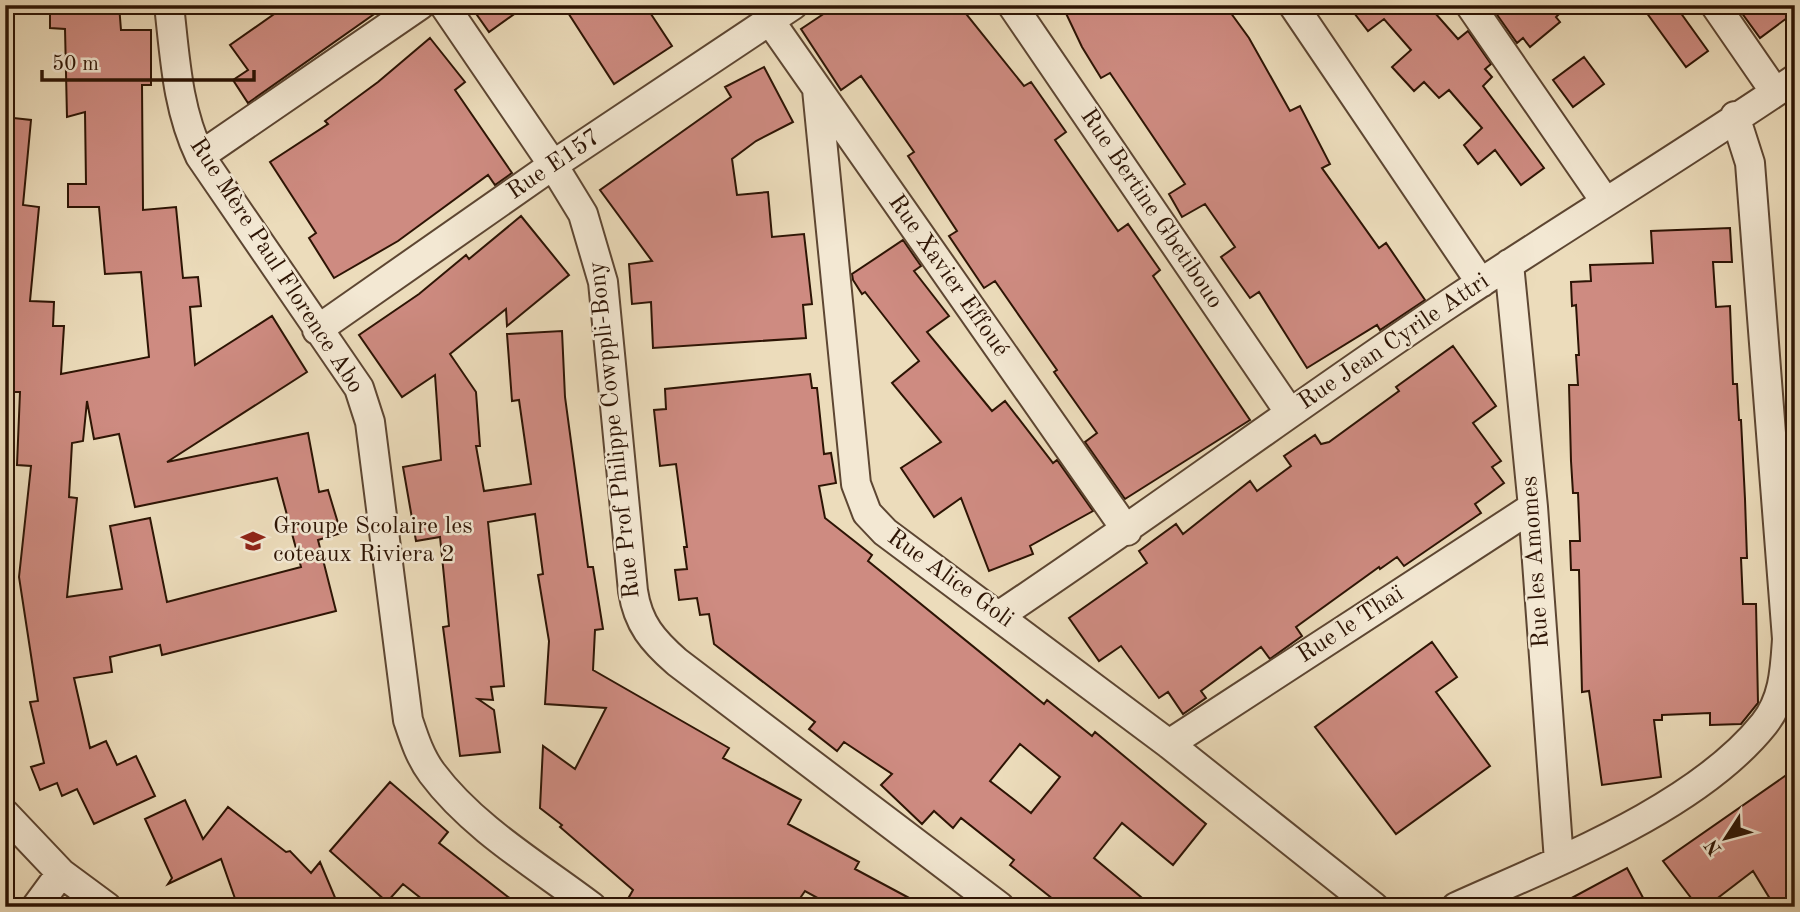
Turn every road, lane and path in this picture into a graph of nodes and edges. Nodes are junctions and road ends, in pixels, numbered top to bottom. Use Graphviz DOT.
graph roads {
  1 [pos="169,5"];
  2 [pos="420,5"];
  3 [pos="444,5"];
  4 [pos="1012,5"];
  5 [pos="1293,5"];
  6 [pos="1470,5"];
  7 [pos="1715,5"];
  8 [pos="782,13"];
  9 [pos="1785,85"];
  10 [pos="817,89"];
  11 [pos="1735,116"];
  12 [pos="200,156"];
  13 [pos="553,164"];
  14 [pos="1605,201"];
  15 [pos="1509,264"];
  16 [pos="1481,283"];
  17 [pos="317,330"];
  18 [pos="1290,413"];
  19 [pos="1532,507"];
  20 [pos="1127,531"];
  21 [pos="1000,615"];
  22 [pos="1169,744"];
  23 [pos="5,814"];
  24 [pos="1559,861"];
  25 [pos="61,873"];
  26 [pos="36,907"];
  27 [pos="107,907"];
  28 [pos="592,907"];
  29 [pos="1000,907"];
  30 [pos="1374,907"];
  31 [pos="1456,907"];
  1 -- 12 [label="street, Rue Mère Paul Florence Abo"];
  2 -- 12 [label="street"];
  3 -- 13 [label="street, Rue Prof Philippe Cowppli-Bony"];
  4 -- 18 [label="street, Rue Bertine Gbetibouo"];
  5 -- 16 [label="street"];
  6 -- 14 [label="street"];
  7 -- 9 [label="street"];
  8 -- 10 [label="street, Rue Xavier Effoué"];
  8 -- 13 [label="street, Rue E157"];
  9 -- 11 [label="street, Rue Jean Cyrile Attri"];
  10 -- 20 [label="street, Rue Xavier Effoué"];
  10 -- 21 [label="street, Rue Alice Goli"];
  11 -- 14 [label="street, Rue Jean Cyrile Attri"];
  11 -- 24 [label="street"];
  12 -- 17 [label="street, Rue Mère Paul Florence Abo"];
  13 -- 17 [label="street, Rue E157"];
  13 -- 29 [label="street, Rue Prof Philippe Cowppli-Bony"];
  14 -- 15 [label="street, Rue Jean Cyrile Attri"];
  15 -- 16 [label="street, Rue Jean Cyrile Attri"];
  15 -- 19 [label="street, Rue les Amomes"];
  16 -- 18 [label="street, Rue Jean Cyrile Attri"];
  17 -- 28 [label="street, Rue Mère Paul Florence Abo"];
  18 -- 20 [label="street, Rue Jean Cyrile Attri"];
  19 -- 22 [label="street, Rue le Thaï"];
  19 -- 24 [label="street, Rue les Amomes"];
  20 -- 21 [label="street, Rue Jean Cyrile Attri"];
  21 -- 22 [label="street, Rue Alice Goli"];
  22 -- 30 [label="street, Rue Alice Goli"];
  23 -- 25 [label="street"];
  24 -- 31 [label="street"];
  25 -- 26 [label="street"];
  25 -- 27 [label="street"];
}
